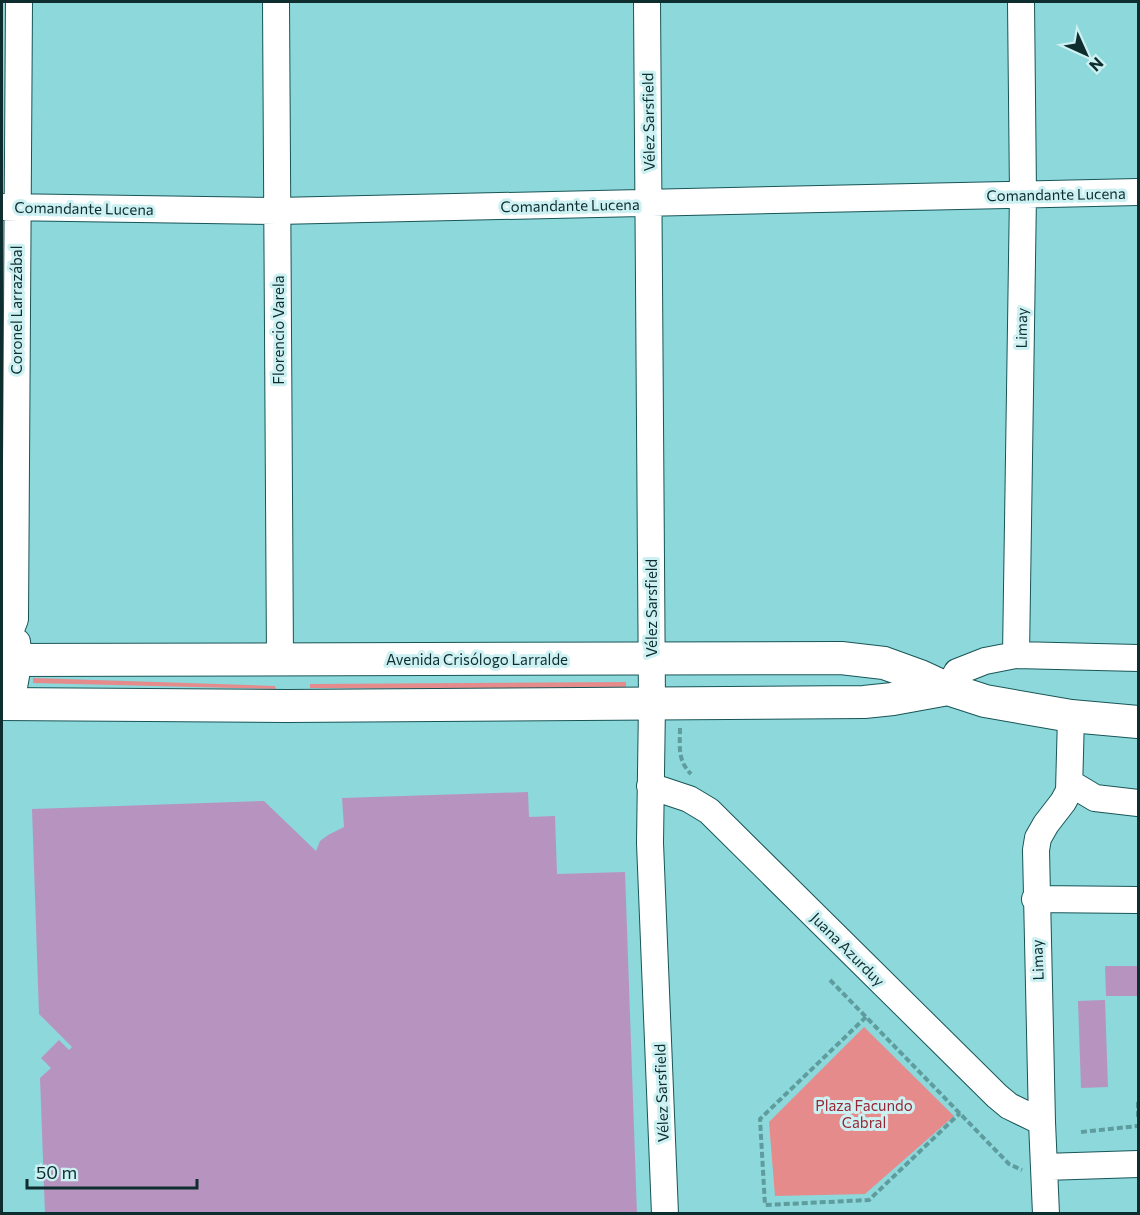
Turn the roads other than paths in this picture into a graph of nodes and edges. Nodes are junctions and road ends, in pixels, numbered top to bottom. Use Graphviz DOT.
graph roads {
  1 [pos="19,2"];
  2 [pos="276,2"];
  3 [pos="646,2"];
  4 [pos="1021,2"];
  5 [pos="1138,192"];
  6 [pos="1023,194"];
  7 [pos="649,204"];
  8 [pos="9,206"];
  9 [pos="278,212"];
  10 [pos="1016,655"];
  11 [pos="7,657"];
  12 [pos="1138,658"];
  13 [pos="280,659"];
  14 [pos="651,659"];
  15 [pos="948,689"];
  16 [pos="666,703"];
  17 [pos="6,704"];
  18 [pos="1060,714"];
  19 [pos="1138,722"];
  20 [pos="1070,783"];
  21 [pos="650,786"];
  22 [pos="1138,803"];
  23 [pos="1035,898"];
  24 [pos="1138,900"];
  25 [pos="1041,1122"];
  26 [pos="1138,1164"];
  27 [pos="1037,1170"];
  28 [pos="665,1214"];
  29 [pos="1046,1214"];
  1 -- 8 [label="street, Coronel Larrazábal"];
  2 -- 9 [label="street, Florencio Varela"];
  3 -- 7 [label="street, Vélez Sarsfield"];
  4 -- 6 [label="street, Limay"];
  5 -- 6 [label="street, Comandante Lucena"];
  6 -- 7 [label="street, Comandante Lucena"];
  6 -- 10 [label="street, Limay"];
  7 -- 9 [label="street, Comandante Lucena"];
  7 -- 14 [label="street, Vélez Sarsfield"];
  8 -- 9 [label="street, Comandante Lucena"];
  8 -- 11 [label="street, Coronel Larrazábal"];
  9 -- 13 [label="street, Florencio Varela"];
  10 -- 12 [label="street"];
  10 -- 15 [label="street"];
  11 -- 13 [label="street, Avenida Crisólogo Larralde"];
  11 -- 17 [label="street, Coronel Larrazábal"];
  13 -- 14 [label="street, Avenida Crisólogo Larralde"];
  14 -- 15 [label="street, Avenida Crisólogo Larralde"];
  14 -- 16 [label="street, Vélez Sarsfield"];
  15 -- 16 [label="street, Avenida Crisólogo Larralde"];
  15 -- 18 [label="street, Avenida Crisólogo Larralde"];
  16 -- 17 [label="street, Avenida Crisólogo Larralde"];
  16 -- 21 [label="street, Vélez Sarsfield"];
  18 -- 19 [label="street, Avenida Crisólogo Larralde"];
  18 -- 20 [label="street, Limay"];
  20 -- 22 [label="street"];
  20 -- 23 [label="street, Limay"];
  21 -- 25 [label="street, Juana Azurduy"];
  21 -- 28 [label="street, Vélez Sarsfield"];
  23 -- 24 [label="street"];
  23 -- 25 [label="street, Limay"];
  25 -- 27 [label="street, Limay"];
  26 -- 27 [label="street"];
  27 -- 29 [label="street, Limay"];
}
